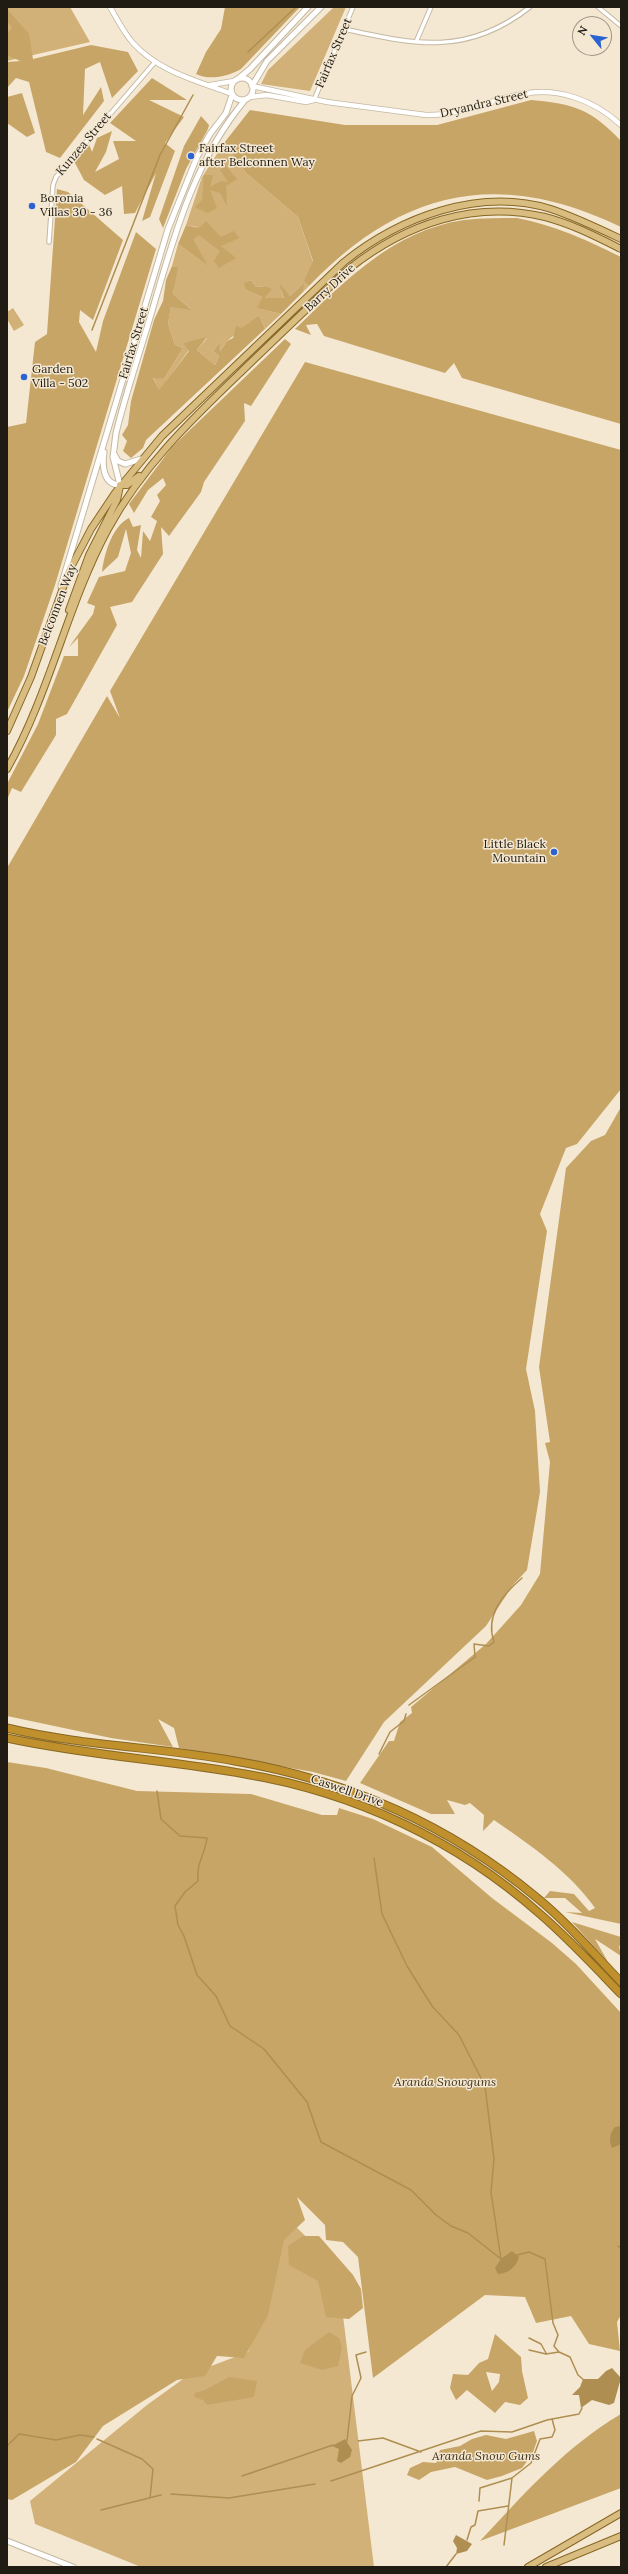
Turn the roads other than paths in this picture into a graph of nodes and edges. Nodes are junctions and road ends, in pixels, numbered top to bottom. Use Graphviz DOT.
graph roads {
  1 [pos="110,7"];
  2 [pos="308,7"];
  3 [pos="321,7"];
  4 [pos="353,7"];
  5 [pos="431,7"];
  6 [pos="530,7"];
  7 [pos="598,7"];
  8 [pos="621,26"];
  9 [pos="344,29"];
  10 [pos="416,42"];
  11 [pos="155,62"];
  12 [pos="236,80"];
  13 [pos="210,86"];
  14 [pos="252,86"];
  15 [pos="232,95"];
  16 [pos="248,98"];
  17 [pos="314,100"];
  18 [pos="621,125"];
  19 [pos="621,239"];
  20 [pos="49,242"];
  21 [pos="621,249"];
  22 [pos="106,438"];
  23 [pos="113,449"];
  24 [pos="155,458"];
  25 [pos="141,459"];
  26 [pos="120,486"];
  27 [pos="113,521"];
  28 [pos="57,601"];
  29 [pos="55,655"];
  30 [pos="7,731"];
  31 [pos="7,769"];
  32 [pos="7,1724"];
  33 [pos="7,1728"];
  34 [pos="7,1738"];
  35 [pos="80,1740"];
  36 [pos="621,1982"];
  37 [pos="621,1994"];
  38 [pos="621,2513"];
  39 [pos="621,2536"];
  40 [pos="7,2541"];
  41 [pos="73,2567"];
  42 [pos="528,2567"];
  43 [pos="546,2567"];
  1 -- 11 [label="street"];
  2 -- 12 [label="main road"];
  3 -- 14 [label="main road"];
  4 -- 9 [label="street, Fairfax Street"];
  5 -- 10 [label="street"];
  6 -- 10 [label="street"];
  7 -- 8 [label="street"];
  9 -- 10 [label="street"];
  9 -- 17 [label="street, Fairfax Street"];
  11 -- 13 [label="street"];
  11 -- 20 [label="street, Kunzea Street"];
  12 -- 13 [label="street"];
  12 -- 14 [label="main road"];
  12 -- 15 [label="main road"];
  13 -- 15 [label="street"];
  14 -- 16 [label="main road"];
  14 -- 17 [label="street, Dryandra Street"];
  15 -- 16 [label="main road"];
  15 -- 22 [label="main road, Fairfax Street"];
  16 -- 17 [label="street, Dryandra Street"];
  16 -- 23 [label="main road, Fairfax Street"];
  17 -- 18 [label="street, Dryandra Street"];
  19 -- 25 [label="main road, Barry Drive"];
  21 -- 24 [label="main road, Barry Drive"];
  22 -- 26 [label="main road"];
  22 -- 28 [label="main road, Fairfax Street"];
  23 -- 25 [label="main road"];
  23 -- 26 [label="main road, Fairfax Street"];
  24 -- 26 [label="main road"];
  24 -- 27 [label="main road, Barry Drive"];
  25 -- 26 [label="main road, Barry Drive"];
  26 -- 28 [label="main road, Belconnen Way"];
  26 -- 29 [label="main road"];
  27 -- 29 [label="main road, Belconnen Way"];
  28 -- 30 [label="main road, Belconnen Way"];
  29 -- 31 [label="main road, Belconnen Way"];
  32 -- 35 [label="highway"];
  33 -- 35 [label="highway"];
  34 -- 37 [label="highway, Caswell Drive"];
  35 -- 36 [label="highway, Caswell Drive"];
  38 -- 42 [label="main road"];
  39 -- 43 [label="main road"];
  40 -- 41 [label="main road"];
}
